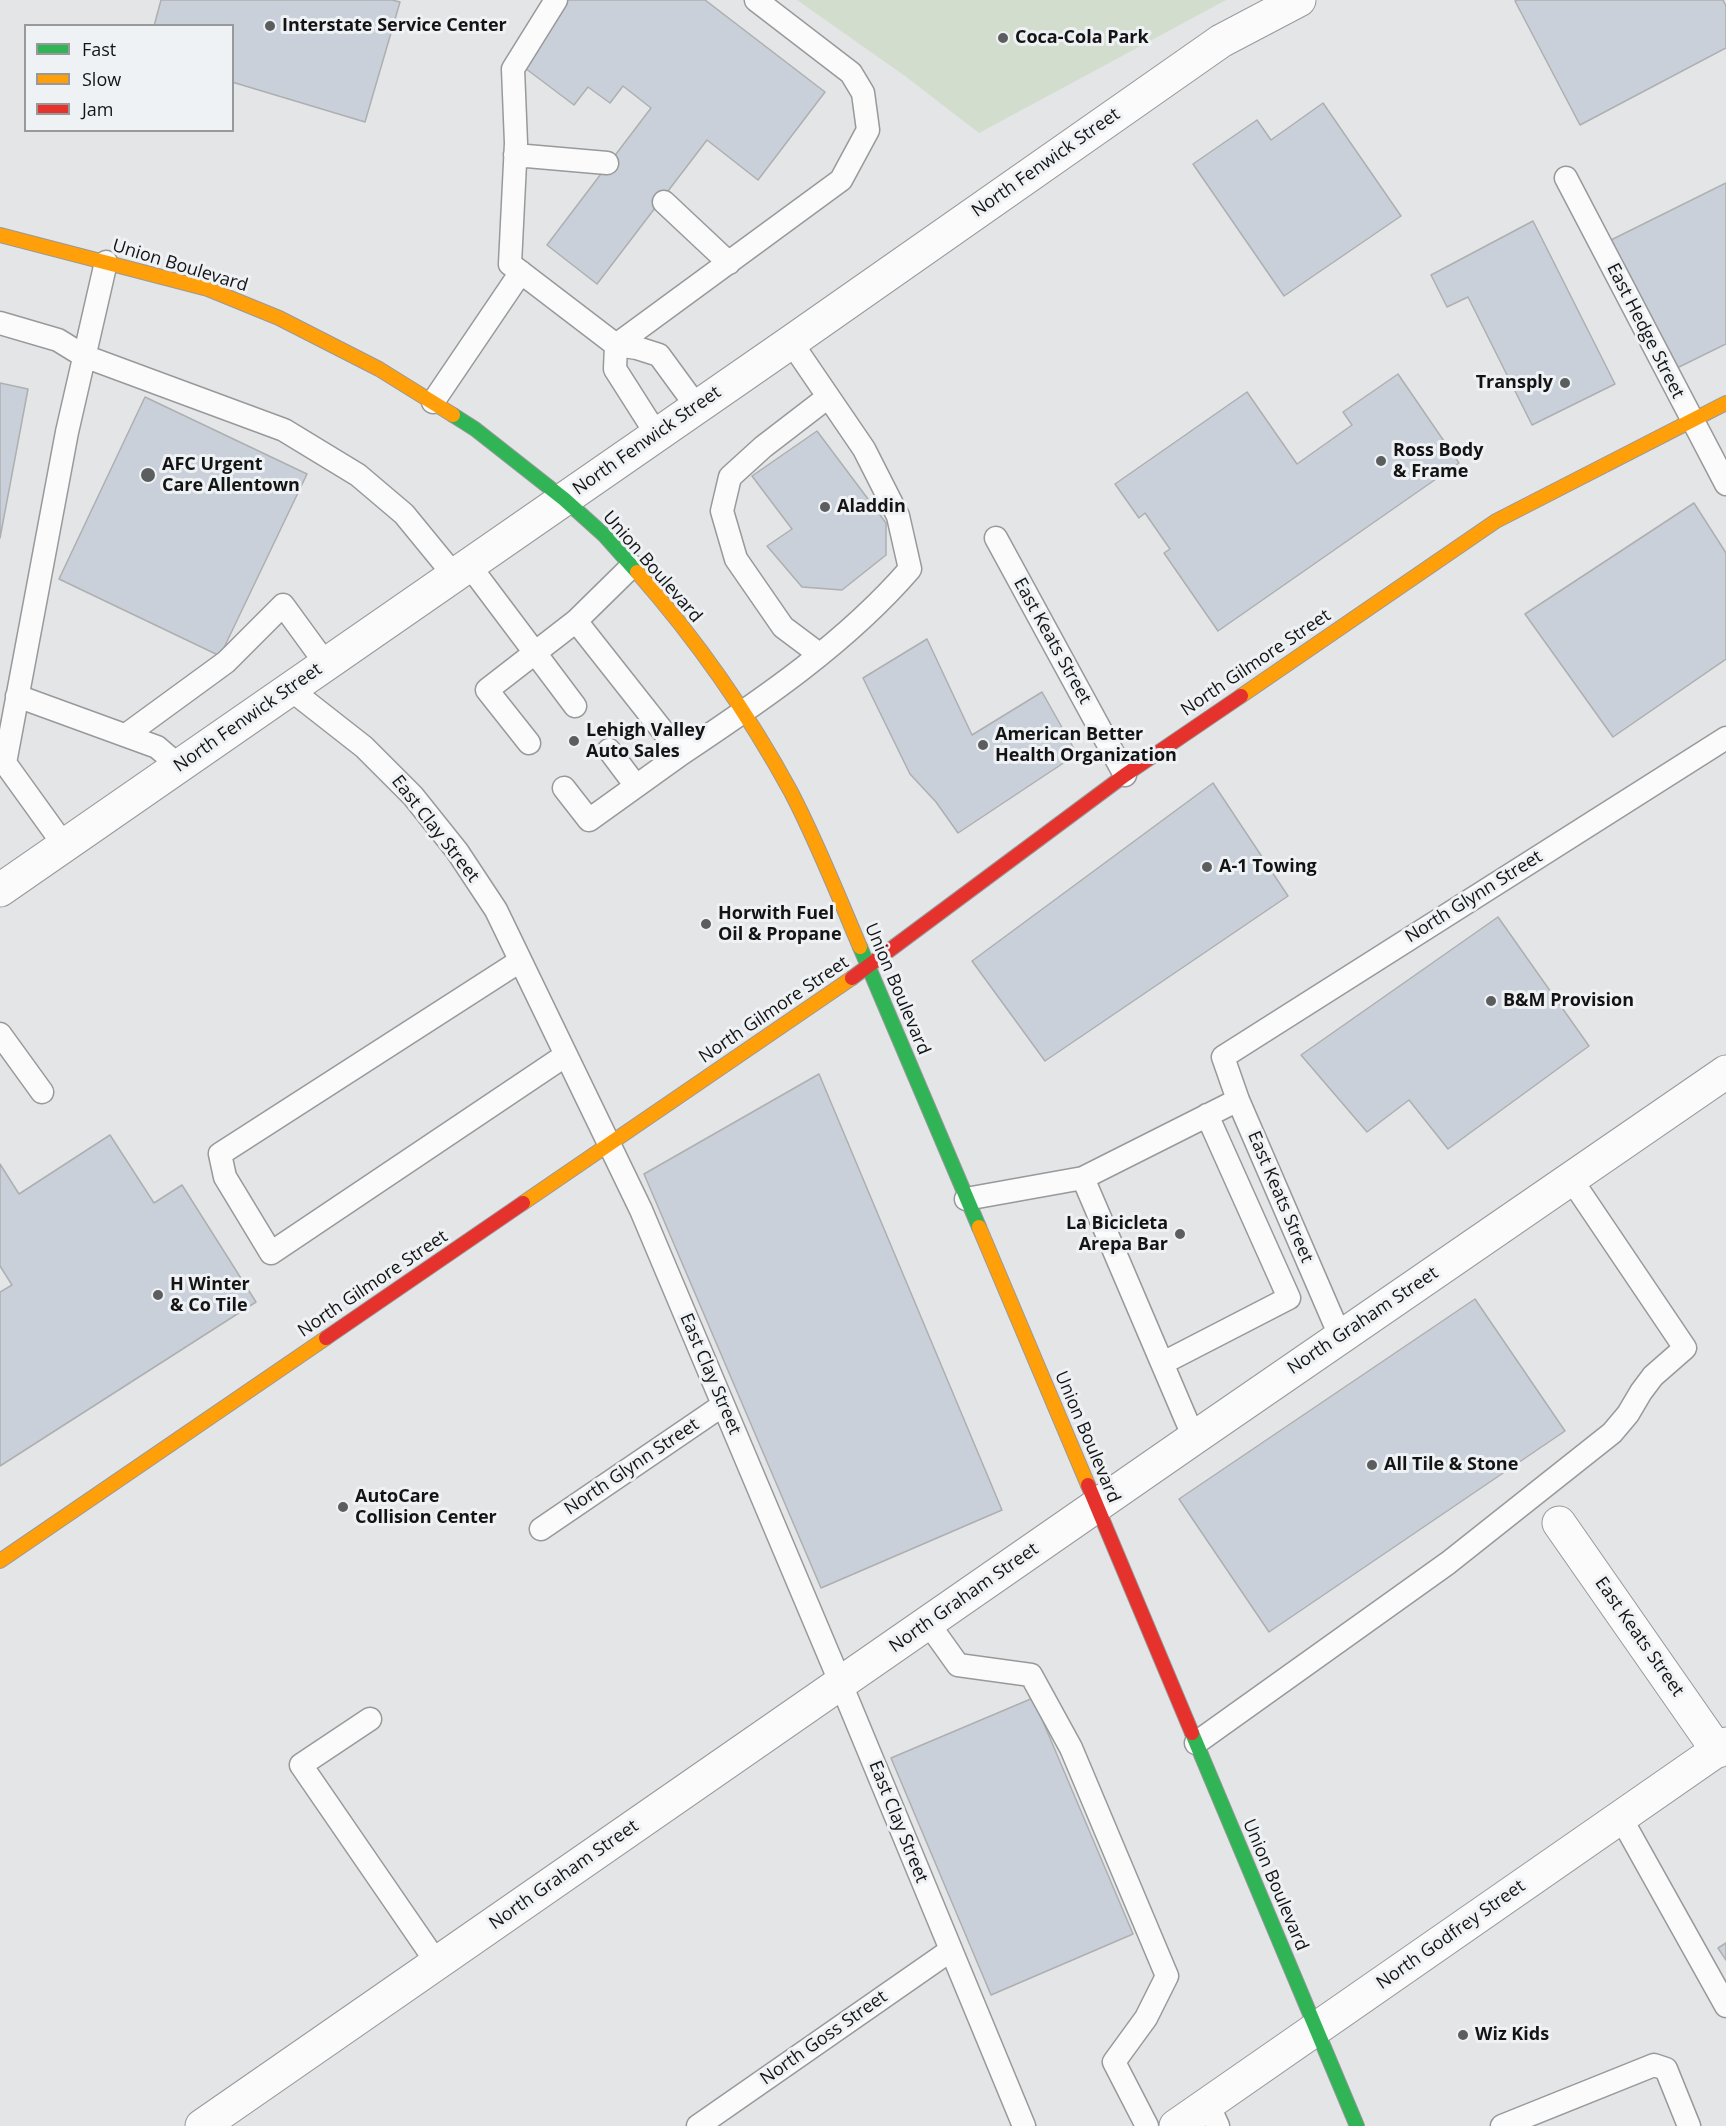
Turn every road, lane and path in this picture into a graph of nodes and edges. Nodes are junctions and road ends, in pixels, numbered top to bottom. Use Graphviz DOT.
graph roads {
  1 [pos="556,0"];
  2 [pos="756,0"];
  3 [pos="1299,0"];
  4 [pos="515,155"];
  5 [pos="607,163"];
  6 [pos="1566,178"];
  7 [pos="664,202"];
  8 [pos="0,235"];
  9 [pos="106,262"];
  10 [pos="729,262"];
  11 [pos="521,272"];
  12 [pos="0,322"];
  13 [pos="791,342"];
  14 [pos="616,345"];
  15 [pos="84,356"];
  16 [pos="828,397"];
  17 [pos="433,402"];
  18 [pos="1726,403"];
  19 [pos="697,407"];
  20 [pos="1692,420"];
  21 [pos="657,435"];
  22 [pos="1726,484"];
  23 [pos="564,499"];
  24 [pos="996,538"];
  25 [pos="632,567"];
  26 [pos="461,570"];
  27 [pos="576,621"];
  28 [pos="536,653"];
  29 [pos="819,654"];
  30 [pos="326,664"];
  31 [pos="290,689"];
  32 [pos="17,696"];
  33 [pos="575,706"];
  34 [pos="743,712"];
  35 [pos="126,735"];
  36 [pos="1726,738"];
  37 [pos="529,743"];
  38 [pos="609,750"];
  39 [pos="681,754"];
  40 [pos="178,766"];
  41 [pos="1125,775"];
  42 [pos="636,786"];
  43 [pos="564,788"];
  44 [pos="64,845"];
  45 [pos="0,890"];
  46 [pos="520,961"];
  47 [pos="868,968"];
  48 [pos="0,1034"];
  49 [pos="566,1055"];
  50 [pos="1223,1057"];
  51 [pos="1726,1072"];
  52 [pos="42,1092"];
  53 [pos="1238,1100"];
  54 [pos="1207,1115"];
  55 [pos="609,1144"];
  56 [pos="1083,1178"];
  57 [pos="1571,1179"];
  58 [pos="966,1198"];
  59 [pos="1340,1336"];
  60 [pos="1163,1363"];
  61 [pos="723,1405"];
  62 [pos="1194,1437"];
  63 [pos="1097,1506"];
  64 [pos="1559,1523"];
  65 [pos="541,1529"];
  66 [pos="0,1562"];
  67 [pos="928,1623"];
  68 [pos="841,1684"];
  69 [pos="370,1719"];
  70 [pos="1196,1743"];
  71 [pos="1722,1748"];
  72 [pos="1621,1818"];
  73 [pos="951,1950"];
  74 [pos="437,1963"];
  75 [pos="1726,2006"];
  76 [pos="1316,2029"];
  77 [pos="1213,2115"];
  78 [pos="202,2126"];
  79 [pos="698,2126"];
  80 [pos="1024,2126"];
  81 [pos="1147,2126"];
  82 [pos="1176,2126"];
  83 [pos="1357,2126"];
  84 [pos="1502,2126"];
  85 [pos="1689,2126"];
  1 -- 4 [label="lane"];
  2 -- 10 [label="lane"];
  3 -- 13 [label="street, North Fenwick Street"];
  4 -- 5 [label="lane"];
  4 -- 11 [label="lane"];
  6 -- 20 [label="lane, East Hedge Street"];
  7 -- 10 [label="lane"];
  8 -- 9 [label="main road, Union Boulevard"];
  9 -- 15 [label="lane"];
  9 -- 17 [label="main road, Union Boulevard"];
  10 -- 14 [label="lane"];
  11 -- 14 [label="lane"];
  11 -- 17 [label="lane"];
  12 -- 15 [label="lane"];
  13 -- 16 [label="lane"];
  13 -- 19 [label="street, North Fenwick Street"];
  14 -- 19 [label="lane"];
  14 -- 21 [label="lane"];
  15 -- 26 [label="lane"];
  15 -- 32 [label="lane"];
  16 -- 29 [label="lane"];
  16 -- 29 [label="lane"];
  17 -- 23 [label="main road, Union Boulevard"];
  18 -- 20 [label="main road, North Gilmore Street"];
  19 -- 21 [label="street, North Fenwick Street"];
  20 -- 22 [label="lane, East Hedge Street"];
  20 -- 41 [label="main road, North Gilmore Street"];
  21 -- 23 [label="street, North Fenwick Street"];
  23 -- 25 [label="main road, Union Boulevard"];
  23 -- 26 [label="street, North Fenwick Street"];
  24 -- 41 [label="lane, East Keats Street"];
  25 -- 27 [label="lane"];
  25 -- 34 [label="main road, Union Boulevard"];
  26 -- 28 [label="lane"];
  26 -- 30 [label="street, North Fenwick Street"];
  27 -- 28 [label="lane"];
  27 -- 39 [label="lane"];
  28 -- 33 [label="lane"];
  28 -- 37 [label="lane"];
  29 -- 34 [label="lane"];
  30 -- 31 [label="street, North Fenwick Street"];
  30 -- 35 [label="lane"];
  31 -- 40 [label="street, North Fenwick Street"];
  31 -- 46 [label="lane, East Clay Street"];
  32 -- 35 [label="lane"];
  32 -- 44 [label="lane"];
  34 -- 39 [label="lane"];
  34 -- 47 [label="main road, Union Boulevard"];
  35 -- 40 [label="lane"];
  36 -- 50 [label="lane, North Glynn Street"];
  38 -- 42 [label="lane"];
  39 -- 42 [label="lane"];
  40 -- 44 [label="street, North Fenwick Street"];
  41 -- 47 [label="main road, North Gilmore Street"];
  42 -- 43 [label="lane"];
  44 -- 45 [label="street, North Fenwick Street"];
  46 -- 49 [label="lane, East Clay Street"];
  46 -- 49 [label="lane"];
  47 -- 55 [label="main road, North Gilmore Street"];
  47 -- 58 [label="main road, Union Boulevard"];
  48 -- 52 [label="lane"];
  49 -- 55 [label="lane, East Clay Street"];
  50 -- 53 [label="lane, East Keats Street"];
  51 -- 57 [label="street, North Graham Street"];
  53 -- 54 [label="lane"];
  53 -- 59 [label="lane, East Keats Street"];
  54 -- 56 [label="lane"];
  54 -- 60 [label="lane"];
  55 -- 61 [label="lane, East Clay Street"];
  55 -- 66 [label="main road, North Gilmore Street"];
  56 -- 58 [label="lane"];
  56 -- 60 [label="lane"];
  57 -- 59 [label="street, North Graham Street"];
  57 -- 70 [label="lane"];
  58 -- 63 [label="main road, Union Boulevard"];
  59 -- 62 [label="street, North Graham Street"];
  60 -- 62 [label="lane"];
  61 -- 65 [label="lane, North Glynn Street"];
  61 -- 68 [label="lane, East Clay Street"];
  62 -- 63 [label="street, North Graham Street"];
  63 -- 67 [label="street, North Graham Street"];
  63 -- 70 [label="main road, Union Boulevard"];
  64 -- 71 [label="street, East Keats Street"];
  67 -- 68 [label="street, North Graham Street"];
  67 -- 81 [label="lane"];
  68 -- 73 [label="lane, East Clay Street"];
  68 -- 74 [label="street, North Graham Street"];
  69 -- 74 [label="lane"];
  70 -- 76 [label="main road, Union Boulevard"];
  71 -- 72 [label="street, North Godfrey Street"];
  72 -- 75 [label="lane"];
  72 -- 76 [label="street, North Godfrey Street"];
  73 -- 79 [label="lane, North Goss Street"];
  73 -- 80 [label="lane, East Clay Street"];
  74 -- 78 [label="street, North Graham Street"];
  76 -- 77 [label="street, North Godfrey Street"];
  76 -- 83 [label="main road, Union Boulevard"];
  77 -- 82 [label="street, North Godfrey Street"];
  84 -- 85 [label="lane"];
}
